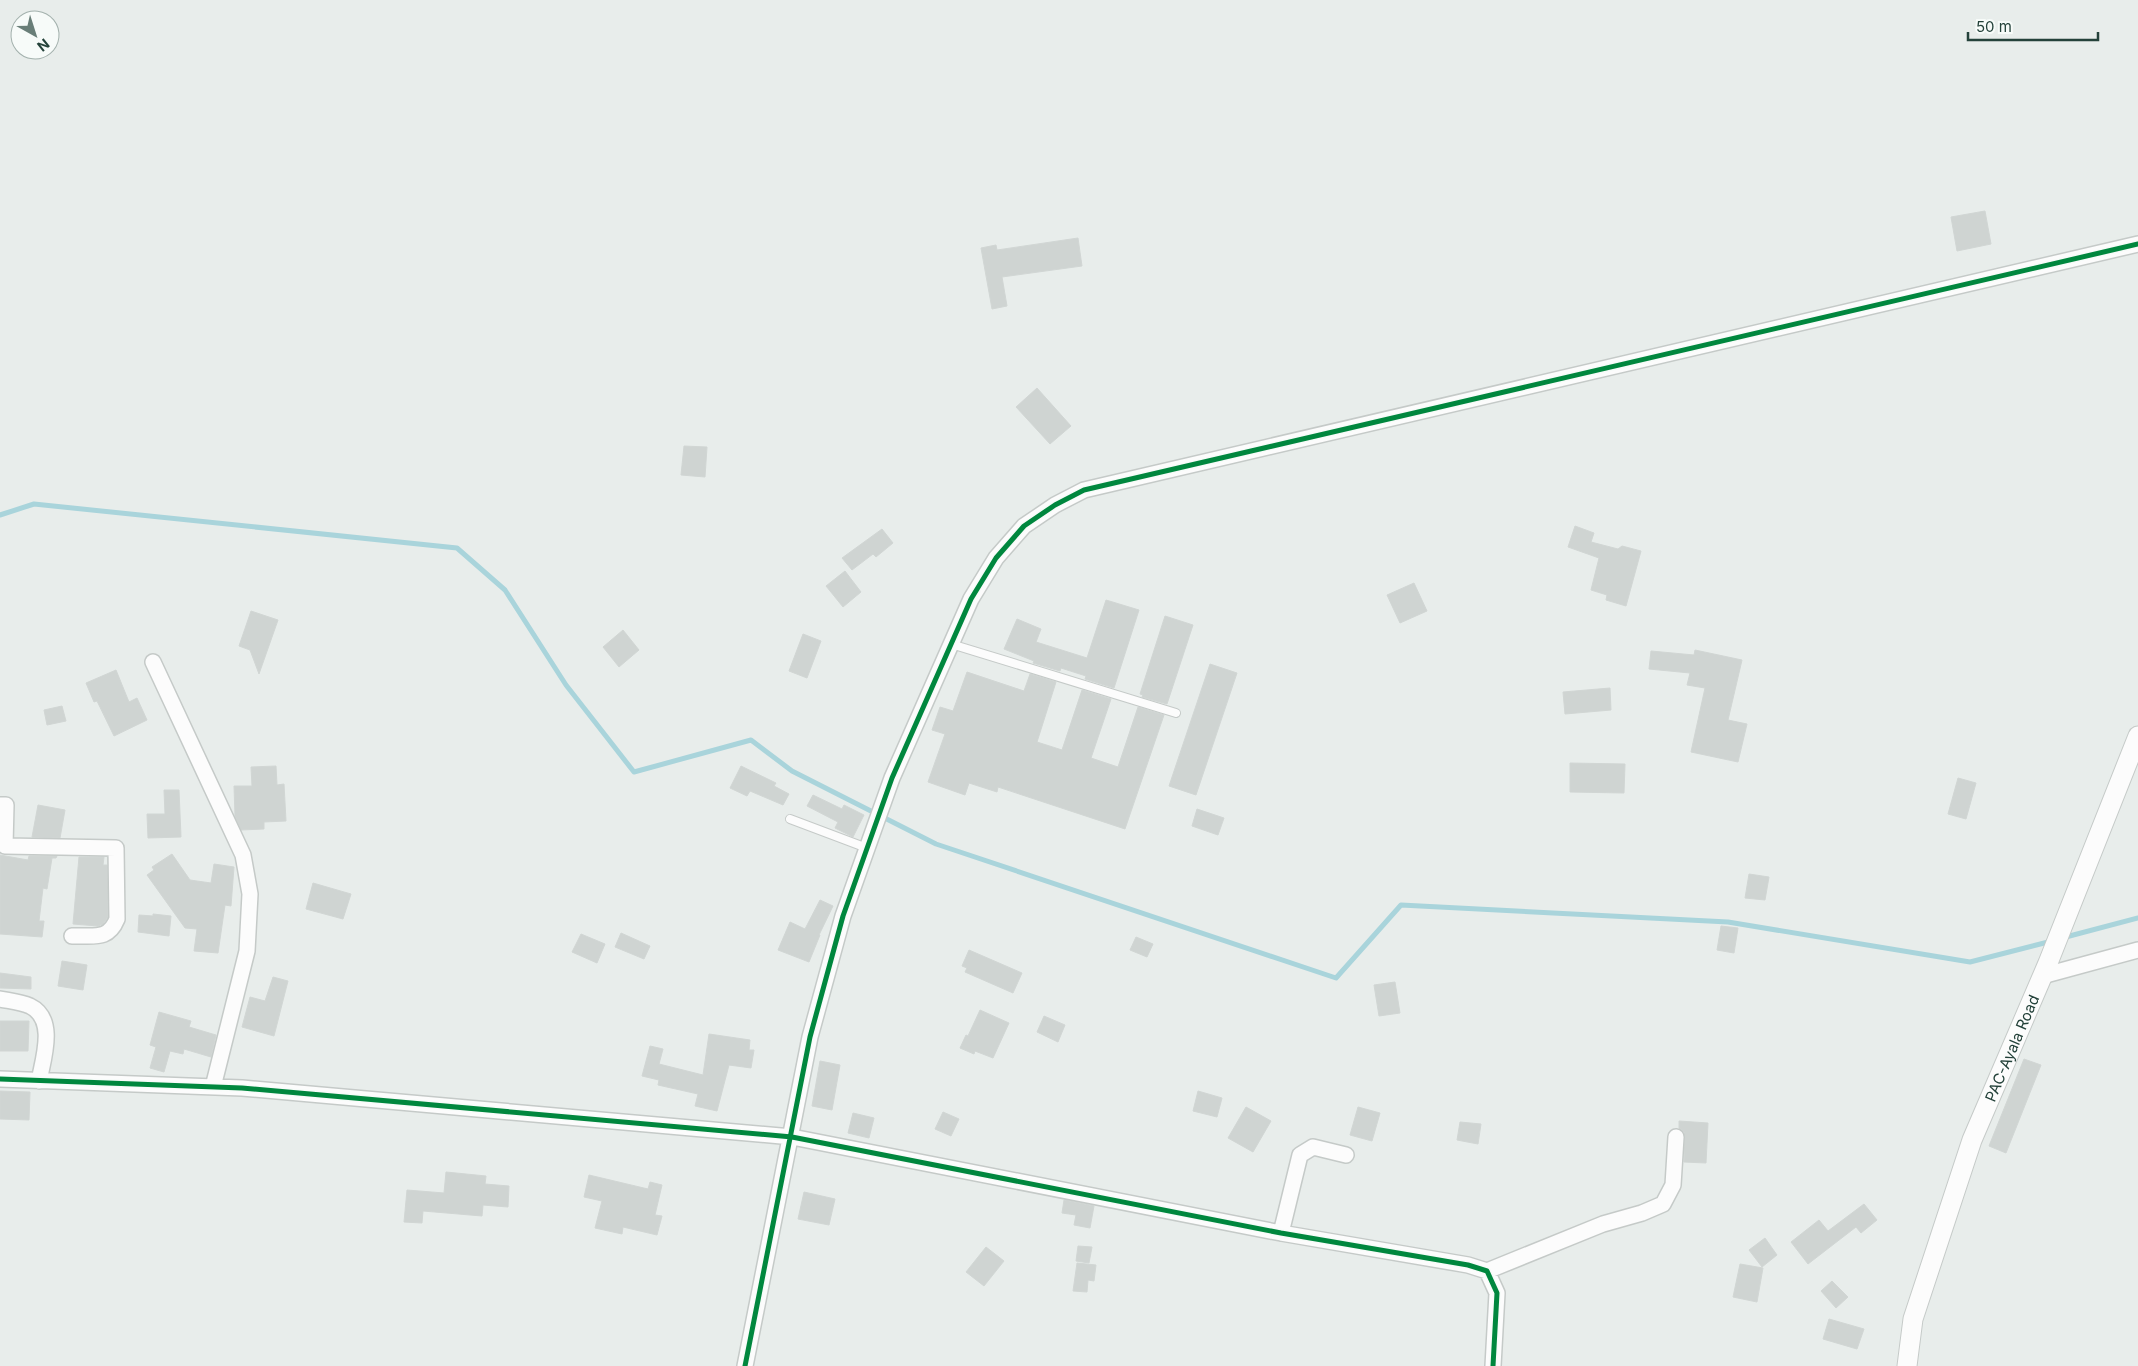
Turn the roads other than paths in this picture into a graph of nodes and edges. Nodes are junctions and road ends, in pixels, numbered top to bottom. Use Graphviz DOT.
graph roads {
  1 [pos="2138,244"];
  2 [pos="951,644"];
  3 [pos="153,662"];
  4 [pos="1176,713"];
  5 [pos="2138,736"];
  6 [pos="0,805"];
  7 [pos="790,819"];
  8 [pos="867,848"];
  9 [pos="72,936"];
  10 [pos="2138,950"];
  11 [pos="2045,969"];
  12 [pos="0,998"];
  13 [pos="0,1079"];
  14 [pos="39,1081"];
  15 [pos="213,1087"];
  16 [pos="792,1137"];
  17 [pos="1676,1137"];
  18 [pos="1346,1155"];
  19 [pos="1281,1233"];
  20 [pos="1487,1271"];
  21 [pos="745,1366"];
  22 [pos="1493,1366"];
  23 [pos="1907,1366"];
  1 -- 2 [label="street"];
  2 -- 4 [label="lane"];
  2 -- 8 [label="street"];
  3 -- 15 [label="street"];
  5 -- 11 [label="street, PAC-Ayala Road"];
  6 -- 9 [label="street"];
  7 -- 8 [label="lane"];
  8 -- 16 [label="street"];
  10 -- 11 [label="street"];
  11 -- 23 [label="street, PAC-Ayala Road"];
  12 -- 14 [label="street"];
  13 -- 14 [label="street"];
  14 -- 15 [label="street"];
  15 -- 16 [label="street"];
  16 -- 19 [label="street"];
  16 -- 21 [label="street"];
  17 -- 20 [label="street"];
  18 -- 19 [label="street"];
  19 -- 20 [label="street"];
  20 -- 22 [label="street"];
}
